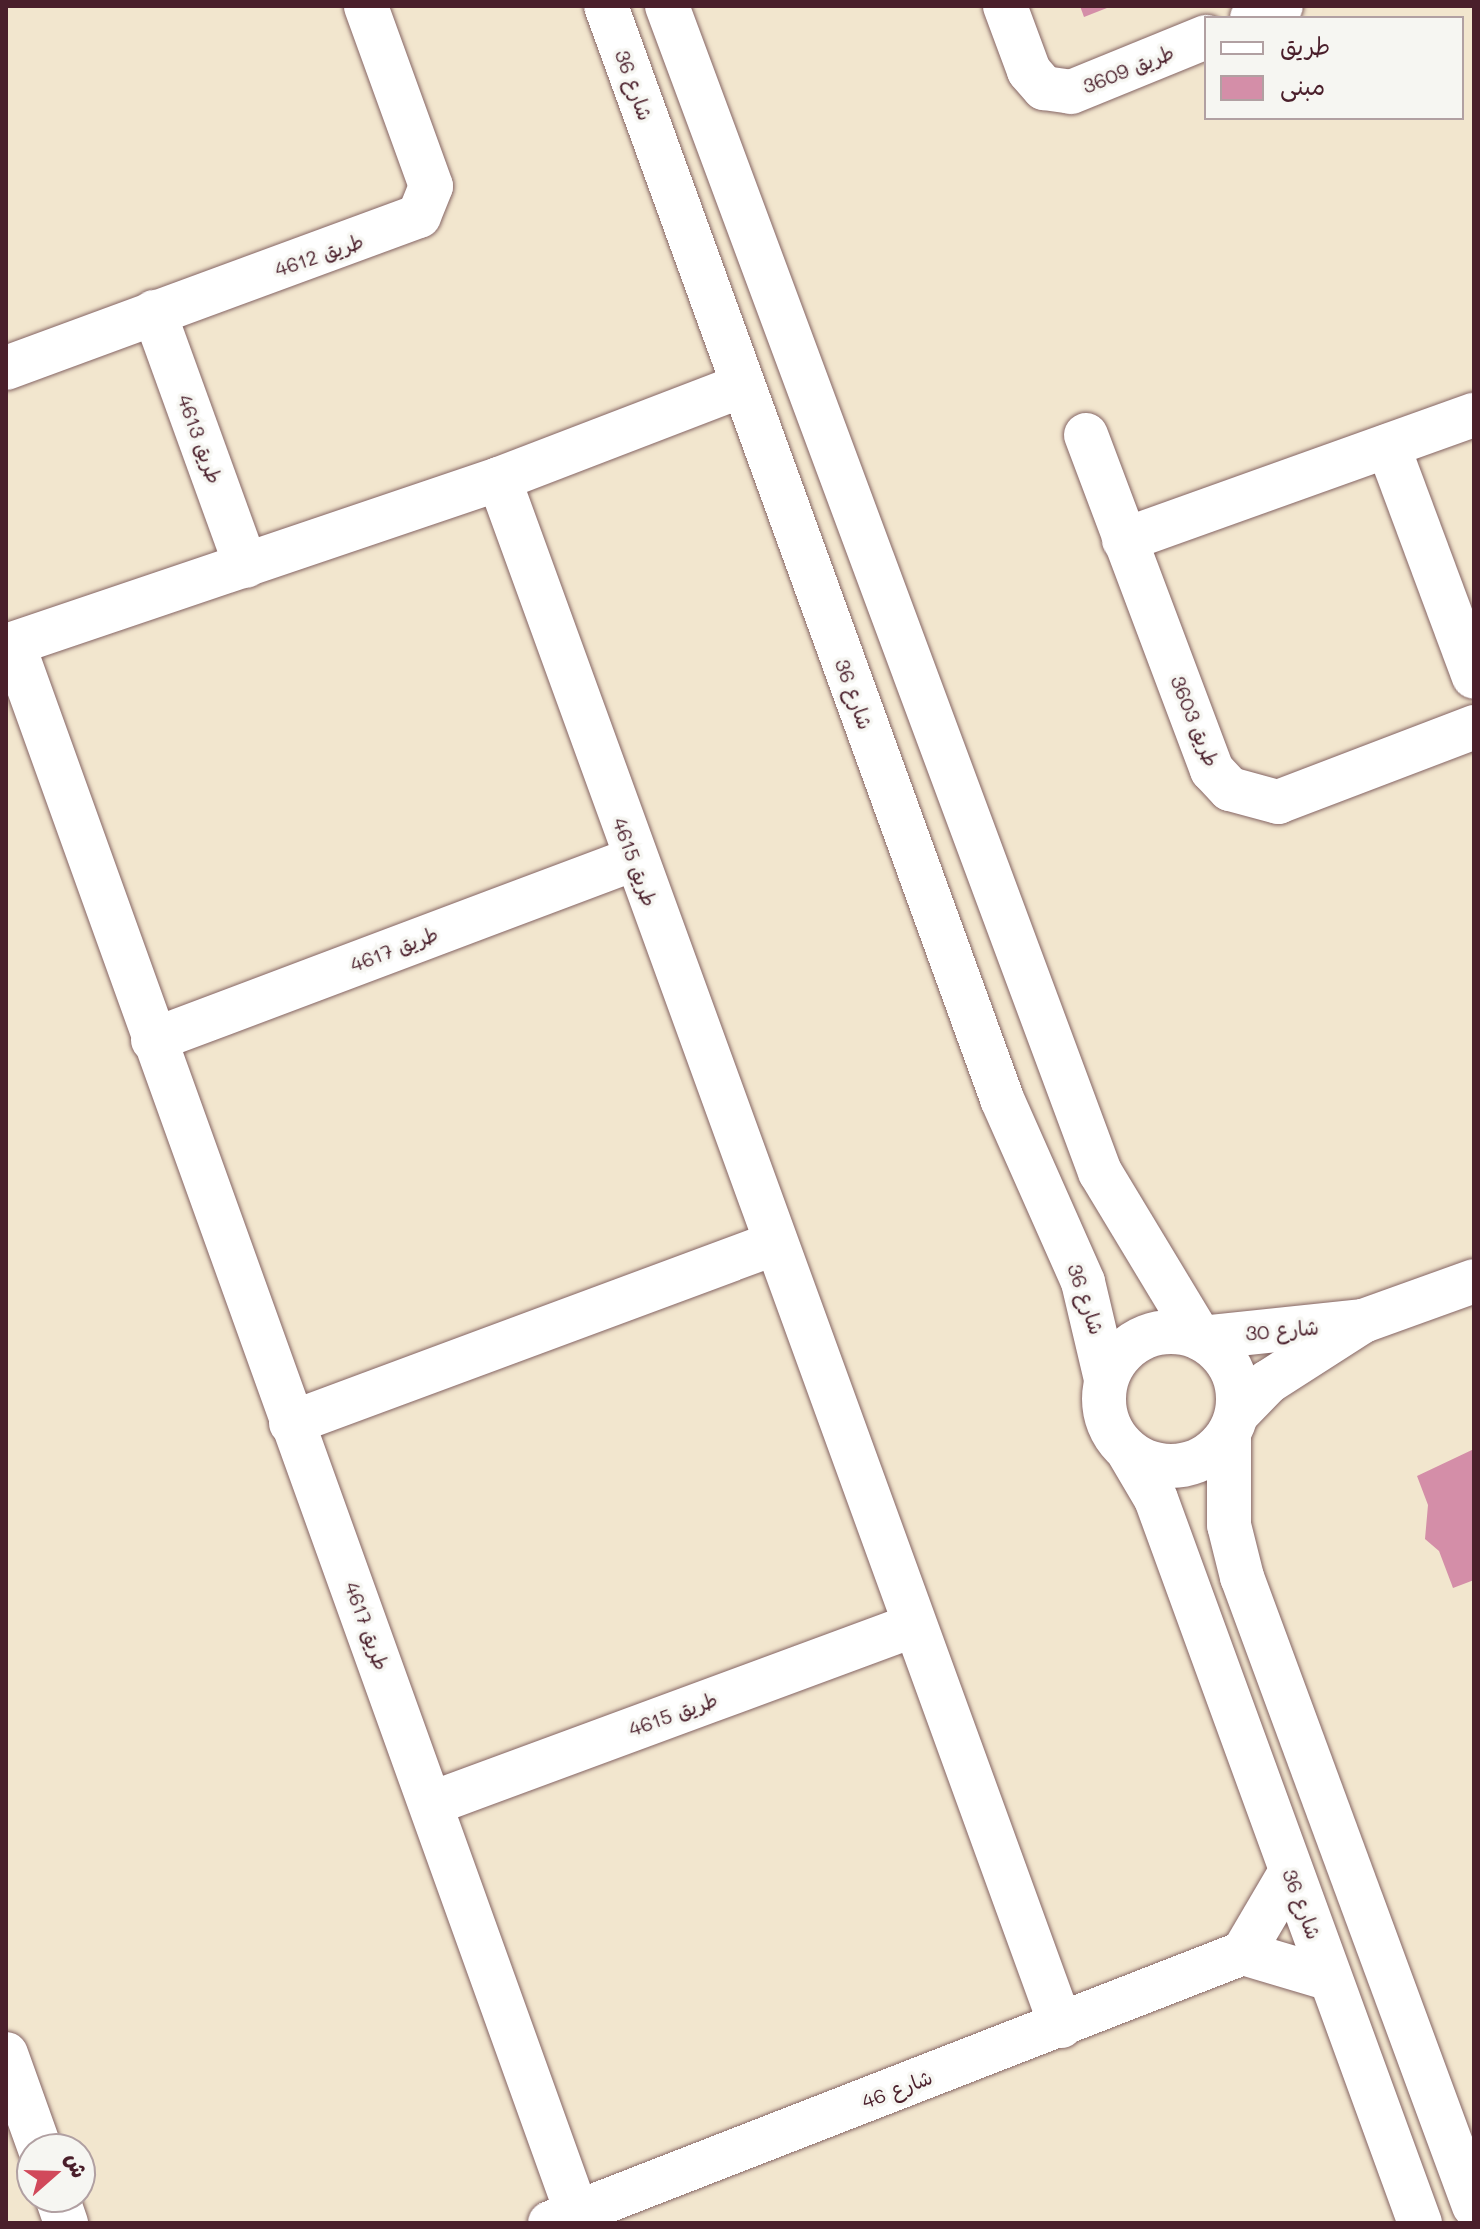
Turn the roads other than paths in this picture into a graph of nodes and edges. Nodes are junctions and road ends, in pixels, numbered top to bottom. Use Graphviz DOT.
graph roads {
  1 [pos="366,6"];
  2 [pos="606,6"];
  3 [pos="667,6"];
  4 [pos="1005,6"];
  5 [pos="1281,6"];
  6 [pos="1257,16"];
  7 [pos="1204,38"];
  8 [pos="154,312"];
  9 [pos="6,368"];
  10 [pos="741,386"];
  11 [pos="1474,415"];
  12 [pos="1086,435"];
  13 [pos="1388,446"];
  14 [pos="499,479"];
  15 [pos="1124,540"];
  16 [pos="246,566"];
  17 [pos="9,645"];
  18 [pos="1474,677"];
  19 [pos="1474,727"];
  20 [pos="634,859"];
  21 [pos="153,1040"];
  22 [pos="773,1244"];
  23 [pos="1474,1281"];
  24 [pos="1363,1321"];
  25 [pos="1200,1338"];
  26 [pos="1106,1379"];
  27 [pos="291,1423"];
  28 [pos="1233,1425"];
  29 [pos="1129,1453"];
  30 [pos="912,1626"];
  31 [pos="433,1803"];
  32 [pos="1290,1873"];
  33 [pos="1243,1953"];
  34 [pos="1330,1979"];
  35 [pos="1061,2026"];
  36 [pos="6,2054"];
  37 [pos="34,2133"];
  38 [pos="1474,2206"];
  39 [pos="563,2218"];
  40 [pos="1420,2223"];
  1 -- 8 [label="street, طريق 4612"];
  2 -- 10 [label="street, شارع 36"];
  3 -- 25 [label="street"];
  4 -- 7 [label="street, طريق 3609"];
  5 -- 6 [label="street"];
  8 -- 9 [label="street, طريق 4612"];
  8 -- 16 [label="street, طريق 4613"];
  10 -- 14 [label="street"];
  10 -- 26 [label="street, شارع 36"];
  11 -- 13 [label="street"];
  12 -- 15 [label="street, طريق 3603"];
  13 -- 15 [label="street"];
  13 -- 18 [label="street"];
  14 -- 16 [label="street"];
  14 -- 20 [label="street, طريق 4615"];
  15 -- 19 [label="street, طريق 3603"];
  16 -- 17 [label="street"];
  17 -- 21 [label="street, طريق 4617"];
  20 -- 21 [label="street, طريق 4617"];
  20 -- 22 [label="street, طريق 4615"];
  21 -- 27 [label="street, طريق 4617"];
  22 -- 27 [label="street"];
  22 -- 30 [label="street, طريق 4615"];
  23 -- 24 [label="street, شارع 30"];
  24 -- 25 [label="street, شارع 30"];
  24 -- 28 [label="street, شارع 30"];
  25 -- 26 [label="street"];
  25 -- 28 [label="street"];
  26 -- 29 [label="street"];
  27 -- 31 [label="street, طريق 4617"];
  28 -- 29 [label="street"];
  28 -- 38 [label="street"];
  29 -- 32 [label="street, شارع 36"];
  30 -- 31 [label="street, طريق 4615"];
  30 -- 35 [label="street, طريق 4615"];
  31 -- 39 [label="street, طريق 4617"];
  32 -- 33 [label="street"];
  32 -- 34 [label="street, شارع 36"];
  33 -- 34 [label="street"];
  33 -- 35 [label="street, شارع 46"];
  34 -- 40 [label="street, شارع 36"];
  35 -- 39 [label="street, شارع 46"];
  36 -- 37 [label="street"];
}
